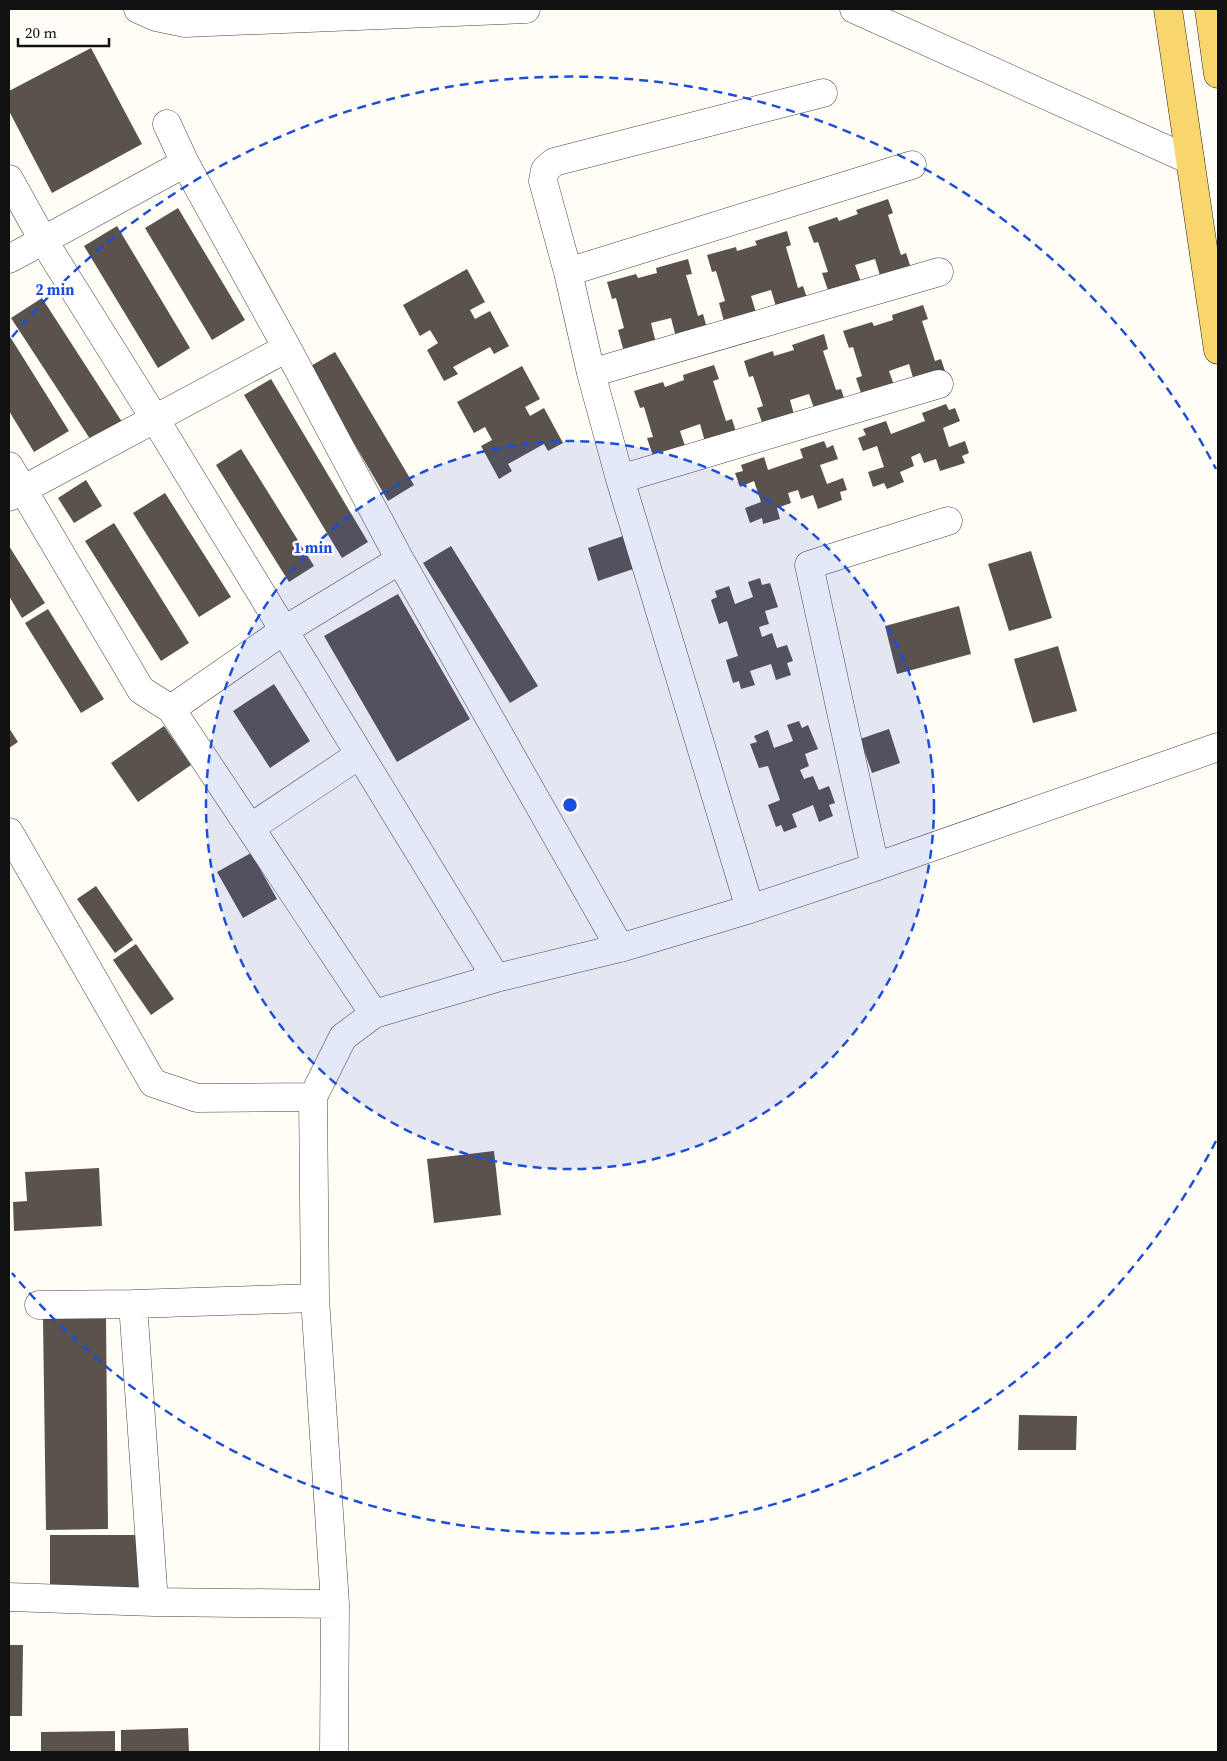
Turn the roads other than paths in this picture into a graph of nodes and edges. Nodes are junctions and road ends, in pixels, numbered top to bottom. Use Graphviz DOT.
graph roads {
  1 [pos="138,9"];
  2 [pos="526,9"];
  3 [pos="854,9"];
  4 [pos="1168,9"];
  5 [pos="1209,9"];
  6 [pos="1218,74"];
  7 [pos="823,93"];
  8 [pos="167,124"];
  9 [pos="1190,160"];
  10 [pos="185,163"];
  11 [pos="912,165"];
  12 [pos="9,179"];
  13 [pos="43,240"];
  14 [pos="9,259"];
  15 [pos="568,272"];
  16 [pos="939,272"];
  17 [pos="287,348"];
  18 [pos="1218,350"];
  19 [pos="592,373"];
  20 [pos="939,384"];
  21 [pos="155,419"];
  22 [pos="9,466"];
  23 [pos="620,479"];
  24 [pos="16,493"];
  25 [pos="948,521"];
  26 [pos="400,560"];
  27 [pos="283,631"];
  28 [pos="171,709"];
  29 [pos="1218,747"];
  30 [pos="359,754"];
  31 [pos="250,828"];
  32 [pos="9,832"];
  33 [pos="875,867"];
  34 [pos="750,909"];
  35 [pos="620,948"];
  36 [pos="496,978"];
  37 [pos="374,1014"];
  38 [pos="314,1097"];
  39 [pos="315,1298"];
  40 [pos="133,1304"];
  41 [pos="39,1305"];
  42 [pos="9,1597"];
  43 [pos="154,1602"];
  44 [pos="335,1604"];
  45 [pos="334,1752"];
  1 -- 2 [label="street"];
  3 -- 9 [label="street"];
  4 -- 9 [label="main road"];
  5 -- 6 [label="main road"];
  7 -- 15 [label="street"];
  8 -- 10 [label="street"];
  9 -- 18 [label="main road"];
  10 -- 13 [label="street"];
  10 -- 17 [label="street"];
  11 -- 15 [label="street"];
  12 -- 13 [label="street"];
  13 -- 14 [label="street"];
  13 -- 21 [label="street"];
  15 -- 19 [label="street"];
  16 -- 19 [label="street"];
  17 -- 21 [label="street"];
  17 -- 26 [label="street"];
  19 -- 23 [label="street"];
  20 -- 23 [label="street"];
  21 -- 24 [label="street"];
  21 -- 27 [label="street"];
  22 -- 24 [label="street"];
  23 -- 34 [label="street"];
  24 -- 28 [label="street"];
  25 -- 33 [label="street"];
  26 -- 27 [label="street"];
  26 -- 35 [label="street"];
  27 -- 28 [label="street"];
  27 -- 30 [label="street"];
  28 -- 31 [label="street"];
  29 -- 33 [label="street"];
  30 -- 31 [label="street"];
  30 -- 36 [label="street"];
  31 -- 37 [label="street"];
  32 -- 38 [label="street"];
  33 -- 34 [label="street"];
  34 -- 35 [label="street"];
  35 -- 36 [label="street"];
  36 -- 37 [label="street"];
  37 -- 38 [label="street"];
  38 -- 39 [label="street"];
  39 -- 40 [label="street"];
  39 -- 44 [label="street"];
  40 -- 41 [label="street"];
  40 -- 43 [label="street"];
  42 -- 43 [label="street"];
  43 -- 44 [label="street"];
  44 -- 45 [label="street"];
}
